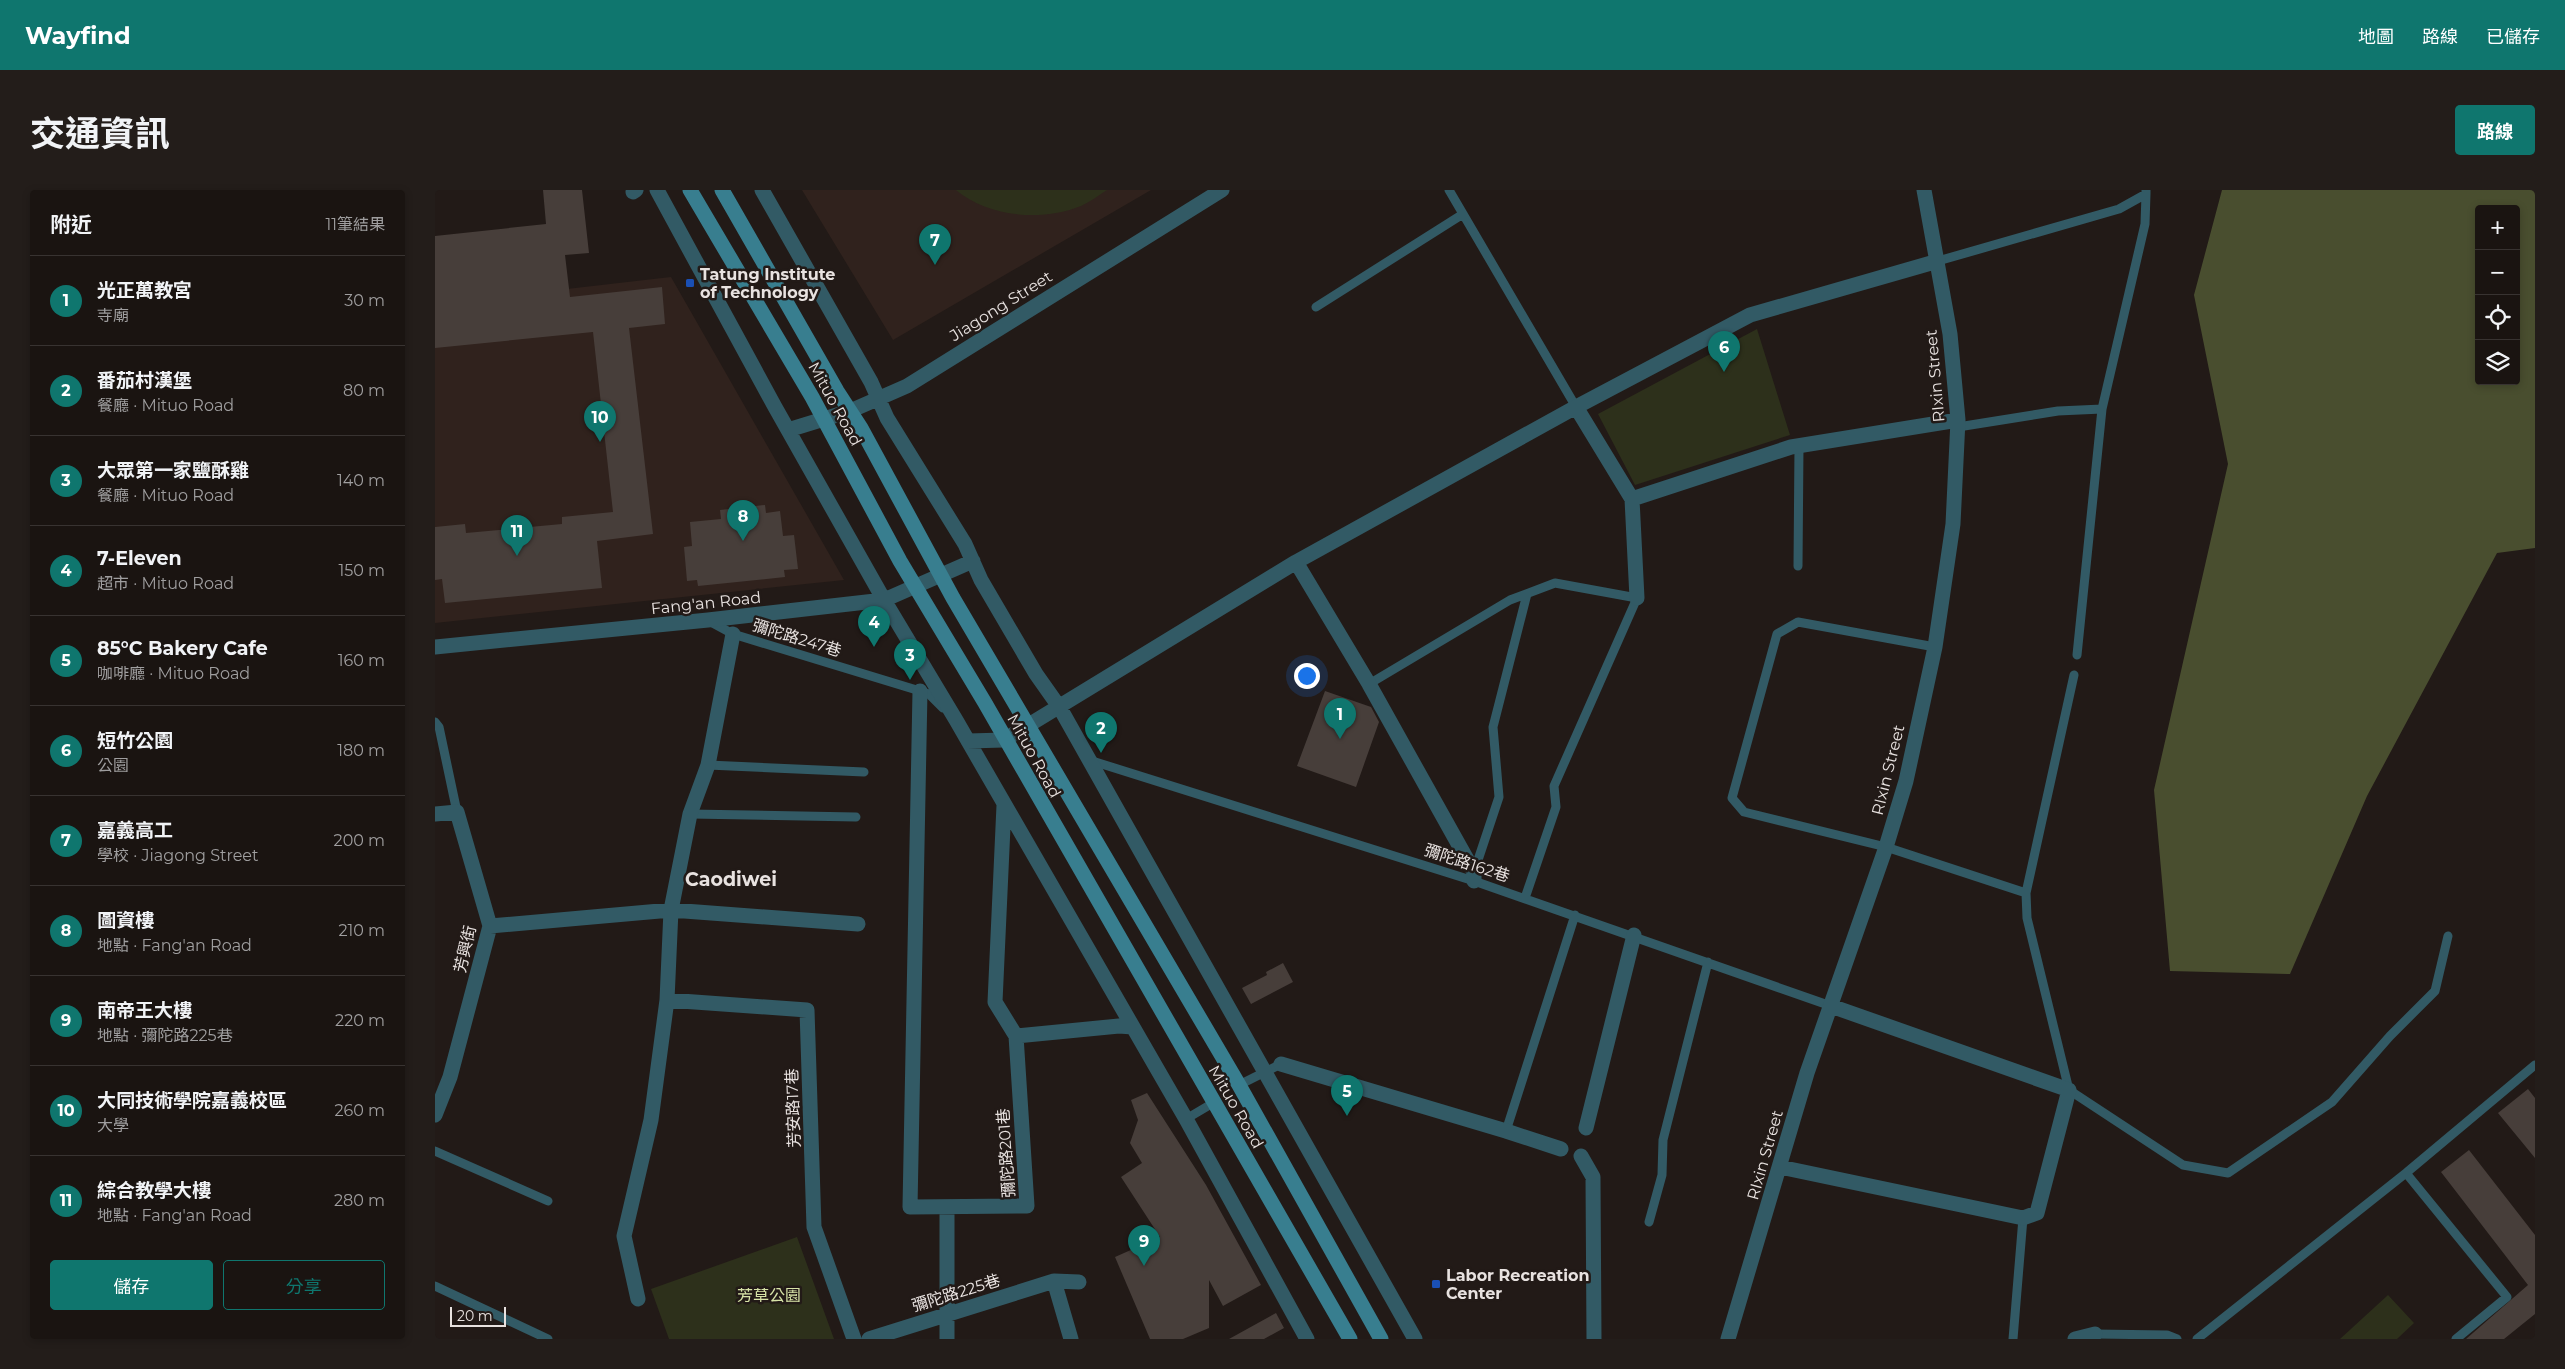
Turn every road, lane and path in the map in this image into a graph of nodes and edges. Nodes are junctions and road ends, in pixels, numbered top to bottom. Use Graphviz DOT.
graph roads {
  1 [pos="657,190"];
  2 [pos="690,190"];
  3 [pos="722,190"];
  4 [pos="761,190"];
  5 [pos="1222,190"];
  6 [pos="1449,190"];
  7 [pos="1924,190"];
  8 [pos="2146,192"];
  9 [pos="1463,214"];
  10 [pos="1938,261"];
  11 [pos="1316,307"];
  12 [pos="878,400"];
  13 [pos="1576,407"];
  14 [pos="2103,409"];
  15 [pos="850,411"];
  16 [pos="823,419"];
  17 [pos="1958,424"];
  18 [pos="788,430"];
  19 [pos="1799,446"];
  20 [pos="1632,499"];
  21 [pos="973,561"];
  22 [pos="1296,562"];
  23 [pos="1798,566"];
  24 [pos="940,575"];
  25 [pos="916,586"];
  26 [pos="1527,594"];
  27 [pos="1637,598"];
  28 [pos="884,600"];
  29 [pos="708,620"];
  30 [pos="733,634"];
  31 [pos="435,647"];
  32 [pos="1935,647"];
  33 [pos="2077,655"];
  34 [pos="2074,675"];
  35 [pos="1369,684"];
  36 [pos="921,691"];
  37 [pos="1060,708"];
  38 [pos="956,720"];
  39 [pos="435,722"];
  40 [pos="1028,727"];
  41 [pos="1004,740"];
  42 [pos="968,741"];
  43 [pos="1089,760"];
  44 [pos="708,765"];
  45 [pos="864,772"];
  46 [pos="1004,805"];
  47 [pos="457,812"];
  48 [pos="435,814"];
  49 [pos="690,814"];
  50 [pos="856,817"];
  51 [pos="1886,847"];
  52 [pos="1474,876"];
  53 [pos="2026,893"];
  54 [pos="1525,898"];
  55 [pos="671,910"];
  56 [pos="1575,915"];
  57 [pos="858,924"];
  58 [pos="490,926"];
  59 [pos="1634,935"];
  60 [pos="2448,936"];
  61 [pos="1709,962"];
  62 [pos="667,1000"];
  63 [pos="1831,1006"];
  64 [pos="1133,1027"];
  65 [pos="1016,1036"];
  66 [pos="1281,1064"];
  67 [pos="2535,1065"];
  68 [pos="1266,1072"];
  69 [pos="1239,1085"];
  70 [pos="2069,1090"];
  71 [pos="1213,1103"];
  72 [pos="435,1115"];
  73 [pos="1186,1119"];
  74 [pos="1587,1128"];
  75 [pos="1506,1131"];
  76 [pos="1561,1149"];
  77 [pos="435,1151"];
  78 [pos="1581,1156"];
  79 [pos="1780,1167"];
  80 [pos="2406,1173"];
  81 [pos="548,1202"];
  82 [pos="947,1208"];
  83 [pos="2023,1218"];
  84 [pos="1649,1222"];
  85 [pos="1054,1281"];
  86 [pos="1079,1282"];
  87 [pos="435,1286"];
  88 [pos="638,1299"];
  89 [pos="948,1314"];
  90 [pos="2095,1334"];
  91 [pos="548,1339"];
  92 [pos="854,1339"];
  93 [pos="869,1339"];
  94 [pos="947,1339"];
  95 [pos="1071,1339"];
  96 [pos="1307,1339"];
  97 [pos="1350,1339"];
  98 [pos="1381,1339"];
  99 [pos="1415,1339"];
  100 [pos="1594,1339"];
  101 [pos="1728,1339"];
  102 [pos="2013,1339"];
  103 [pos="2075,1339"];
  104 [pos="2177,1339"];
  105 [pos="2197,1339"];
  106 [pos="2456,1339"];
  1 -- 18 [label="street"];
  2 -- 16 [label="street, Mituo Road"];
  3 -- 15 [label="street, Mituo Road"];
  4 -- 12 [label="street"];
  5 -- 12 [label="street, Jiagong Street"];
  6 -- 9 [label="lane"];
  7 -- 10 [label="street, RIxin Street"];
  8 -- 10 [label="lane"];
  8 -- 14 [label="lane"];
  9 -- 11 [label="lane"];
  9 -- 13 [label="lane"];
  10 -- 13 [label="street"];
  10 -- 17 [label="street, RIxin Street"];
  12 -- 15 [label="street, Jiagong Street"];
  12 -- 21 [label="street"];
  13 -- 20 [label="street"];
  13 -- 22 [label="street"];
  14 -- 17 [label="lane"];
  14 -- 33 [label="lane"];
  15 -- 16 [label="street, Jiagong Street"];
  15 -- 24 [label="street, Mituo Road"];
  16 -- 18 [label="street, Jiagong Street"];
  16 -- 25 [label="street, Mituo Road"];
  17 -- 19 [label="street"];
  17 -- 32 [label="street, RIxin Street"];
  18 -- 28 [label="street"];
  19 -- 20 [label="street"];
  19 -- 23 [label="lane"];
  20 -- 27 [label="street"];
  21 -- 24 [label="street, Fang'an Road"];
  21 -- 37 [label="street"];
  22 -- 35 [label="street"];
  22 -- 37 [label="street"];
  24 -- 25 [label="street, Fang'an Road"];
  24 -- 40 [label="street, Mituo Road"];
  25 -- 28 [label="street, Fang'an Road"];
  25 -- 41 [label="street, Mituo Road"];
  26 -- 27 [label="lane"];
  26 -- 35 [label="lane"];
  26 -- 52 [label="lane"];
  27 -- 54 [label="lane"];
  28 -- 29 [label="street, Fang'an Road"];
  28 -- 38 [label="street"];
  29 -- 30 [label="lane, 彌陀路247巷"];
  29 -- 31 [label="street, Fang'an Road"];
  30 -- 36 [label="lane, 彌陀路247巷"];
  30 -- 44 [label="street"];
  32 -- 51 [label="street, RIxin Street"];
  32 -- 51 [label="lane"];
  34 -- 53 [label="lane"];
  35 -- 52 [label="street"];
  36 -- 38 [label="lane, 彌陀路247巷"];
  36 -- 82 [label="street"];
  37 -- 40 [label="street"];
  37 -- 43 [label="street"];
  38 -- 42 [label="street"];
  39 -- 47 [label="lane"];
  40 -- 41 [label="street"];
  40 -- 69 [label="street, Mituo Road"];
  41 -- 42 [label="street"];
  41 -- 71 [label="street, Mituo Road"];
  42 -- 46 [label="street"];
  43 -- 52 [label="lane, 彌陀路162巷"];
  43 -- 68 [label="street"];
  44 -- 45 [label="lane"];
  44 -- 49 [label="street"];
  46 -- 64 [label="street"];
  46 -- 65 [label="street"];
  47 -- 48 [label="street"];
  47 -- 58 [label="street, 芳興街"];
  49 -- 50 [label="lane"];
  49 -- 55 [label="street"];
  51 -- 53 [label="lane"];
  51 -- 63 [label="street, RIxin Street"];
  52 -- 54 [label="lane, 彌陀路162巷"];
  53 -- 70 [label="lane"];
  54 -- 56 [label="lane, 彌陀路162巷"];
  55 -- 57 [label="street"];
  55 -- 58 [label="street"];
  55 -- 62 [label="street"];
  56 -- 59 [label="lane, 彌陀路162巷"];
  56 -- 75 [label="lane"];
  58 -- 72 [label="street, 芳興街"];
  59 -- 61 [label="lane, 彌陀路162巷"];
  59 -- 74 [label="street"];
  60 -- 70 [label="lane"];
  61 -- 63 [label="lane, 彌陀路162巷"];
  61 -- 84 [label="lane"];
  62 -- 88 [label="street"];
  62 -- 92 [label="street, 芳安路17巷"];
  63 -- 70 [label="street"];
  63 -- 79 [label="street, RIxin Street"];
  64 -- 65 [label="street"];
  64 -- 73 [label="street"];
  65 -- 82 [label="street, 彌陀路201巷"];
  66 -- 68 [label="lane"];
  66 -- 75 [label="street"];
  67 -- 80 [label="lane"];
  68 -- 69 [label="lane"];
  68 -- 99 [label="street"];
  69 -- 98 [label="street, Mituo Road"];
  70 -- 83 [label="street"];
  71 -- 73 [label="lane"];
  71 -- 97 [label="street, Mituo Road"];
  73 -- 96 [label="street"];
  75 -- 76 [label="street"];
  77 -- 81 [label="lane"];
  78 -- 100 [label="street"];
  79 -- 83 [label="street"];
  79 -- 101 [label="street, RIxin Street"];
  80 -- 105 [label="lane"];
  80 -- 106 [label="lane"];
  82 -- 89 [label="street"];
  83 -- 102 [label="lane"];
  85 -- 86 [label="street, 彌陀路225巷"];
  85 -- 89 [label="street, 彌陀路225巷"];
  85 -- 95 [label="street"];
  87 -- 91 [label="lane"];
  89 -- 93 [label="street, 彌陀路225巷"];
  89 -- 94 [label="street"];
  90 -- 103 [label="street"];
  90 -- 104 [label="lane"];
}
